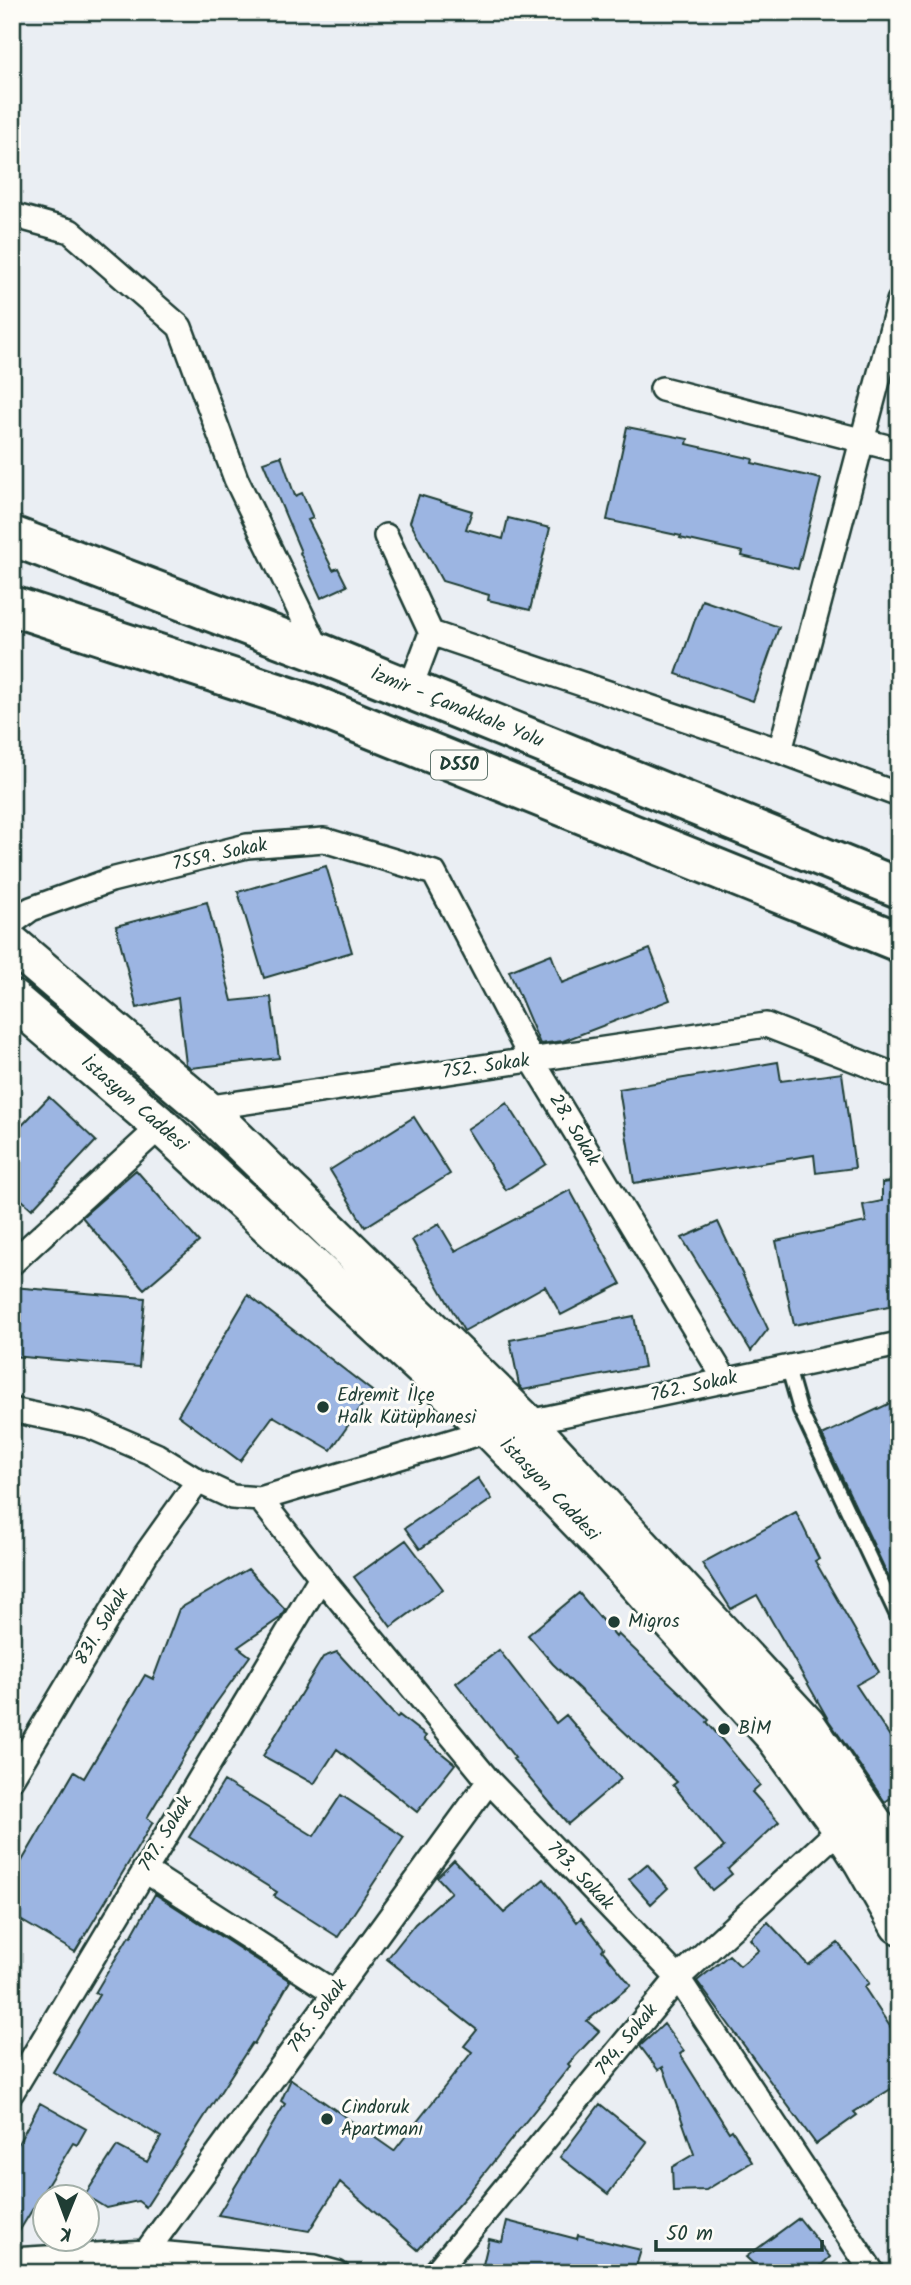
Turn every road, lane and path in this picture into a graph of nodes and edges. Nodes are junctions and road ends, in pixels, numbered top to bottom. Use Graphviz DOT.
graph roads {
  1 [pos="12,215"];
  2 [pos="899,302"];
  3 [pos="662,389"];
  4 [pos="862,441"];
  5 [pos="899,450"];
  6 [pos="12,536"];
  7 [pos="386,536"];
  8 [pos="12,607"];
  9 [pos="431,633"];
  10 [pos="320,653"];
  11 [pos="410,689"];
  12 [pos="780,751"];
  13 [pos="899,795"];
  14 [pos="433,873"];
  15 [pos="899,888"];
  16 [pos="12,923"];
  17 [pos="899,942"];
  18 [pos="12,944"];
  19 [pos="12,999"];
  20 [pos="532,1060"];
  21 [pos="899,1077"];
  22 [pos="205,1108"];
  23 [pos="161,1126"];
  24 [pos="12,1263"];
  25 [pos="899,1344"];
  26 [pos="788,1368"];
  27 [pos="726,1381"];
  28 [pos="12,1410"];
  29 [pos="527,1423"];
  30 [pos="490,1430"];
  31 [pos="198,1481"];
  32 [pos="260,1499"];
  33 [pos="321,1577"];
  34 [pos="899,1620"];
  35 [pos="12,1778"];
  36 [pos="489,1781"];
  37 [pos="841,1828"];
  38 [pos="887,1851"];
  39 [pos="144,1870"];
  40 [pos="899,1925"];
  41 [pos="678,1978"];
  42 [pos="335,1993"];
  43 [pos="12,2092"];
  44 [pos="146,2252"];
  45 [pos="12,2260"];
  46 [pos="867,2270"];
  47 [pos="337,2273"];
  48 [pos="435,2273"];
  1 -- 10 [label="street"];
  2 -- 4 [label="street"];
  3 -- 4 [label="street"];
  4 -- 5 [label="street"];
  4 -- 12 [label="street"];
  6 -- 10 [label="highway, İzmir - Çanakkale Yolu"];
  7 -- 9 [label="street"];
  8 -- 17 [label="highway, D550"];
  9 -- 11 [label="street"];
  9 -- 12 [label="street"];
  10 -- 11 [label="highway, İzmir - Çanakkale Yolu"];
  11 -- 15 [label="highway, İzmir - Çanakkale Yolu"];
  12 -- 13 [label="street"];
  14 -- 16 [label="street, 7559. Sokak"];
  14 -- 20 [label="street, 28. Sokak"];
  18 -- 22 [label="main road, İstasyon Caddesi"];
  19 -- 23 [label="main road, İstasyon Caddesi"];
  20 -- 21 [label="street, 752. Sokak"];
  20 -- 22 [label="street, 752. Sokak"];
  20 -- 27 [label="street, 28. Sokak"];
  22 -- 29 [label="main road, İstasyon Caddesi"];
  23 -- 24 [label="street"];
  23 -- 30 [label="main road, İstasyon Caddesi"];
  25 -- 26 [label="street, 762. Sokak"];
  26 -- 27 [label="street, 762. Sokak"];
  26 -- 34 [label="lane"];
  27 -- 29 [label="street, 762. Sokak"];
  28 -- 31 [label="street"];
  29 -- 30 [label="street, 762. Sokak"];
  29 -- 38 [label="main road, İstasyon Caddesi"];
  30 -- 32 [label="street, 762. Sokak"];
  30 -- 37 [label="main road, İstasyon Caddesi"];
  31 -- 32 [label="street"];
  31 -- 35 [label="street, 831. Sokak"];
  32 -- 33 [label="street, 793. Sokak"];
  33 -- 36 [label="street, 793. Sokak"];
  33 -- 39 [label="street, 797. Sokak"];
  36 -- 41 [label="street, 793. Sokak"];
  36 -- 42 [label="street, 795. Sokak"];
  37 -- 38 [label="main road, İstasyon Caddesi"];
  37 -- 41 [label="street, 794. Sokak"];
  38 -- 40 [label="main road, İstasyon Caddesi"];
  39 -- 42 [label="street"];
  39 -- 43 [label="street, 797. Sokak"];
  41 -- 46 [label="street, 793. Sokak"];
  41 -- 48 [label="street, 794. Sokak"];
  42 -- 44 [label="street, 795. Sokak"];
  44 -- 45 [label="street"];
  44 -- 47 [label="street"];
}
